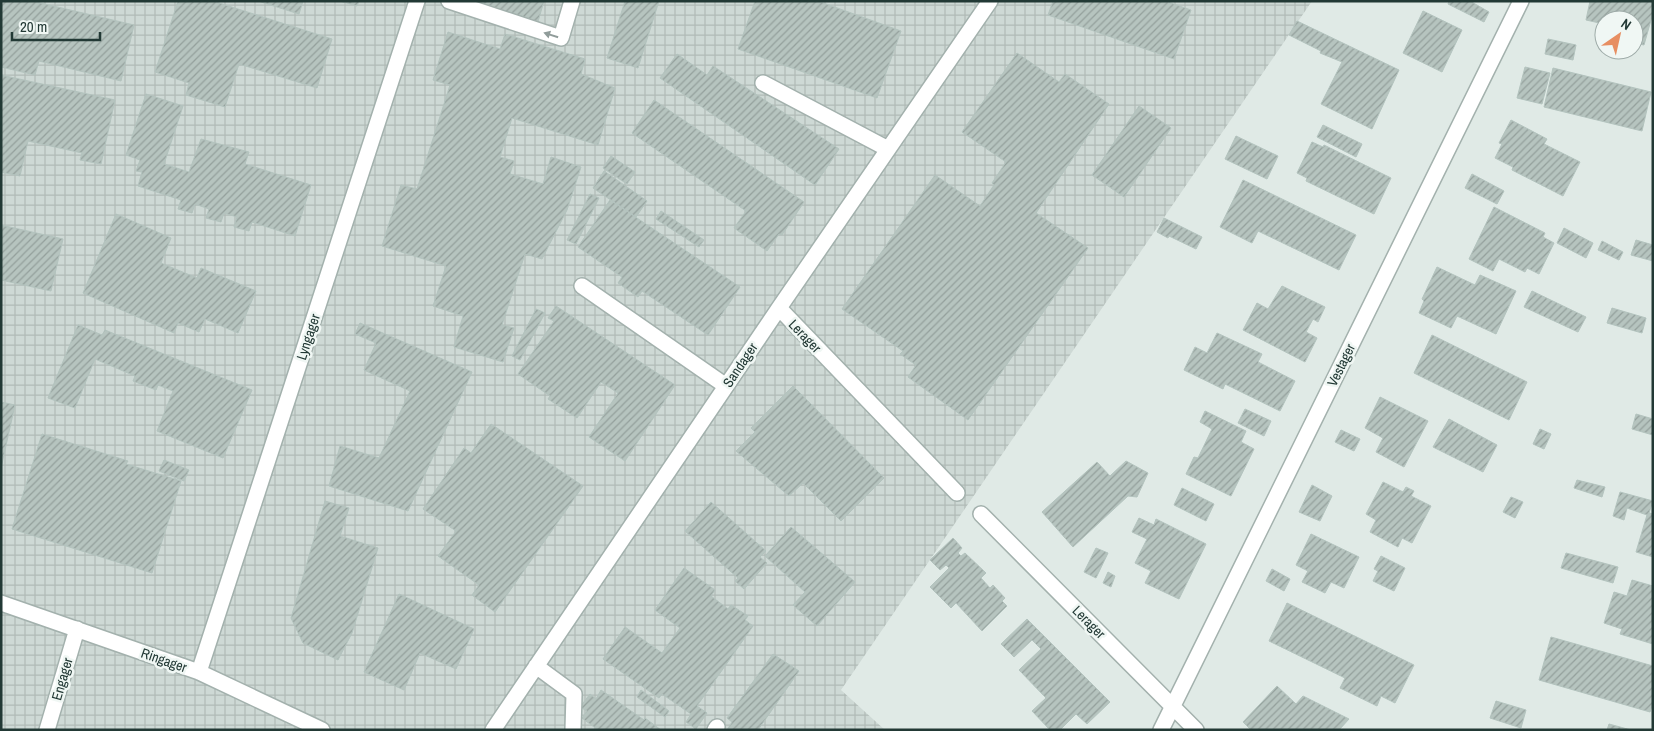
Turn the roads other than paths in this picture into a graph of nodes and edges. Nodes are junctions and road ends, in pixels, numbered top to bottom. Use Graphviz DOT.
graph roads {
  1 [pos="417,1"];
  2 [pos="449,1"];
  3 [pos="572,1"];
  4 [pos="990,1"];
  5 [pos="1521,1"];
  6 [pos="762,83"];
  7 [pos="888,149"];
  8 [pos="582,286"];
  9 [pos="779,308"];
  10 [pos="726,386"];
  11 [pos="958,493"];
  12 [pos="981,514"];
  13 [pos="1,603"];
  14 [pos="77,629"];
  15 [pos="536,666"];
  16 [pos="199,672"];
  17 [pos="1173,706"];
  18 [pos="48,730"];
  19 [pos="322,730"];
  20 [pos="493,730"];
  21 [pos="572,730"];
  22 [pos="1161,730"];
  23 [pos="1196,730"];
  1 -- 16 [label="street, Lyngager"];
  3 -- 2 [label="street, one-way"];
  4 -- 7 [label="street, Sandager"];
  5 -- 17 [label="street, Vestager"];
  6 -- 7 [label="street"];
  7 -- 9 [label="street, Sandager"];
  8 -- 10 [label="street"];
  9 -- 10 [label="street, Sandager"];
  9 -- 11 [label="street, Lerager"];
  10 -- 15 [label="street, Sandager"];
  12 -- 17 [label="street, Lerager"];
  13 -- 14 [label="street, Ringager"];
  14 -- 16 [label="street, Ringager"];
  14 -- 18 [label="street, Engager"];
  15 -- 20 [label="street, Sandager"];
  15 -- 21 [label="street"];
  16 -- 19 [label="street, Ringager"];
  17 -- 22 [label="street, Vestager"];
  17 -- 23 [label="street, Lerager"];
}
